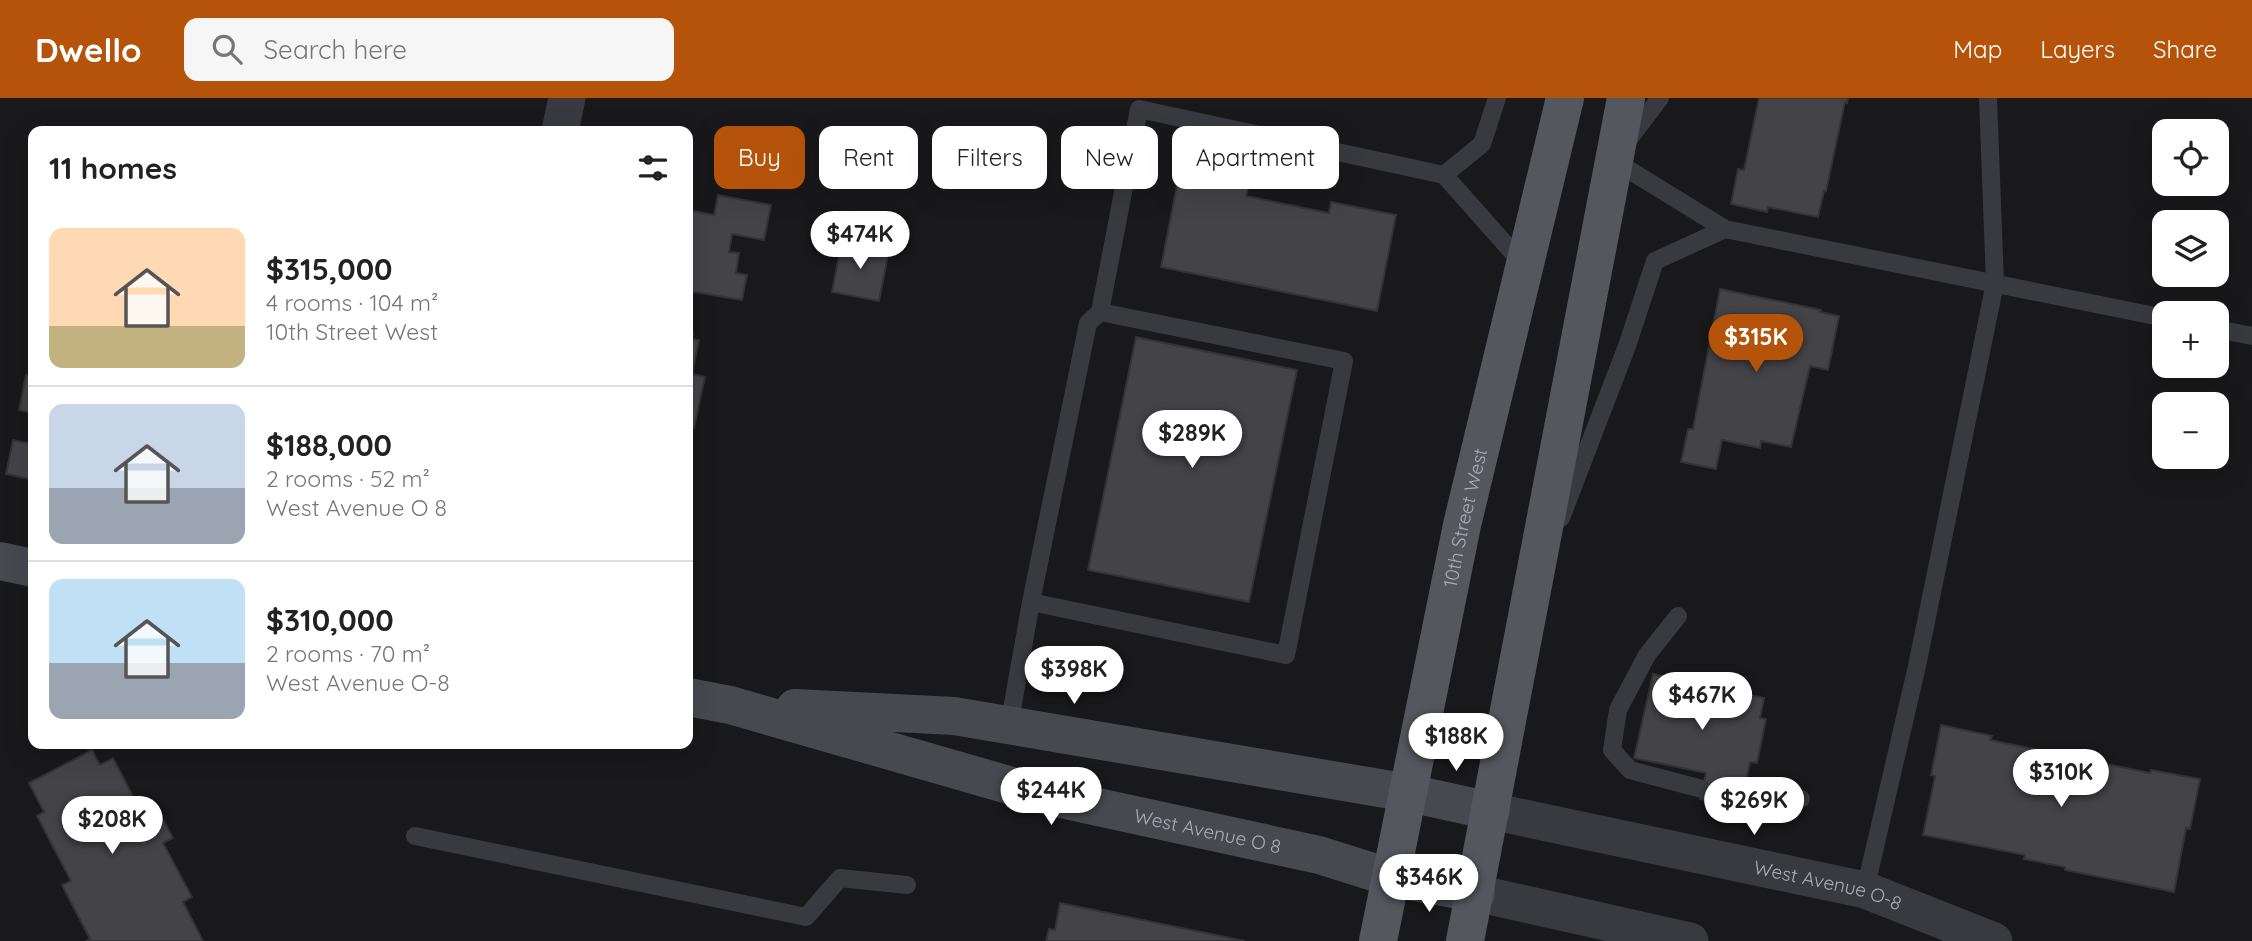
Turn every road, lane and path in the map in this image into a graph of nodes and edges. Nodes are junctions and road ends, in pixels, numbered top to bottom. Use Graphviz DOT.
graph roads {
  1 [pos="567,98"];
  2 [pos="1497,98"];
  3 [pos="1565,98"];
  4 [pos="1626,98"];
  5 [pos="1660,98"];
  6 [pos="1988,98"];
  7 [pos="561,126"];
  8 [pos="1613,160"];
  9 [pos="1444,175"];
  10 [pos="1725,229"];
  11 [pos="1525,266"];
  12 [pos="1995,283"];
  13 [pos="1100,312"];
  14 [pos="2152,315"];
  15 [pos="2229,331"];
  16 [pos="2252,336"];
  17 [pos="0,561"];
  18 [pos="28,567"];
  19 [pos="1530,600"];
  20 [pos="1031,602"];
  21 [pos="1678,615"];
  22 [pos="693,698"];
  23 [pos="730,705"];
  24 [pos="1009,726"];
  25 [pos="1702,789"];
  26 [pos="1409,793"];
  27 [pos="1725,793"];
  28 [pos="1801,799"];
  29 [pos="1491,811"];
  30 [pos="415,836"];
  31 [pos="1392,877"];
  32 [pos="907,885"];
  33 [pos="1865,890"];
  34 [pos="1476,893"];
  35 [pos="1378,941"];
  36 [pos="1465,941"];
  37 [pos="1690,941"];
  38 [pos="1994,941"];
  1 -- 7 [label="street"];
  2 -- 9 [label="lane"];
  3 -- 11 [label="main road, 10th Street West"];
  4 -- 8 [label="main road"];
  5 -- 8 [label="lane"];
  6 -- 12 [label="lane"];
  8 -- 10 [label="lane"];
  8 -- 19 [label="main road"];
  9 -- 11 [label="lane"];
  9 -- 13 [label="lane"];
  10 -- 12 [label="lane"];
  10 -- 19 [label="lane"];
  11 -- 26 [label="main road, 10th Street West"];
  12 -- 14 [label="lane"];
  12 -- 33 [label="lane"];
  13 -- 20 [label="lane"];
  13 -- 20 [label="lane"];
  15 -- 16 [label="lane"];
  17 -- 18 [label="street"];
  19 -- 29 [label="main road"];
  20 -- 24 [label="lane"];
  21 -- 25 [label="lane"];
  22 -- 23 [label="street, West Avenue O 8"];
  23 -- 24 [label="street, West Avenue O 8"];
  23 -- 31 [label="street, West Avenue O 8"];
  24 -- 26 [label="street, West Avenue O 8"];
  26 -- 29 [label="street, West Avenue O 8"];
  26 -- 31 [label="main road, 10th Street West"];
  27 -- 28 [label="lane"];
  29 -- 33 [label="street, West Avenue O-8"];
  29 -- 34 [label="main road"];
  30 -- 32 [label="lane"];
  31 -- 34 [label="street, West Avenue O 8"];
  31 -- 35 [label="main road, 10th Street West"];
  33 -- 38 [label="street, West Avenue O-8"];
  34 -- 36 [label="main road"];
  34 -- 37 [label="street, West Avenue O 8"];
}
